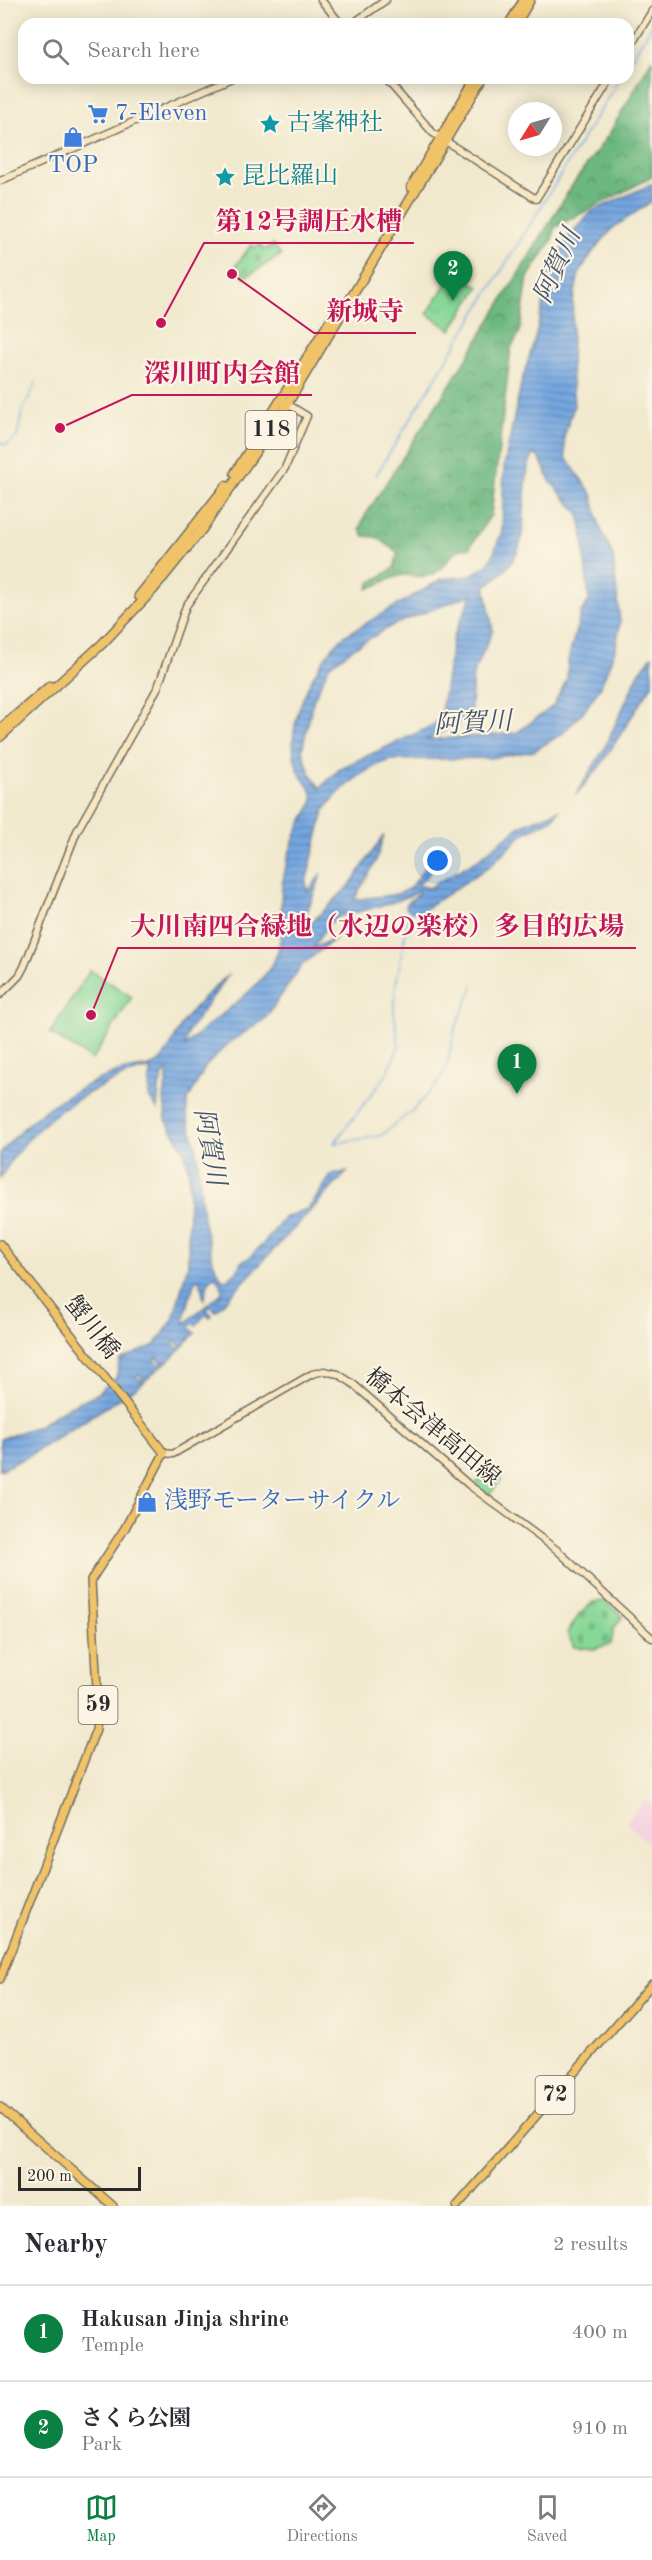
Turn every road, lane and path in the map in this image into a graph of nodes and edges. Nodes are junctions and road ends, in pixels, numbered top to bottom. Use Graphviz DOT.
graph roads {
  1 [pos="321,0"];
  2 [pos="386,0"];
  3 [pos="524,0"];
  4 [pos="530,0"];
  5 [pos="652,11"];
  6 [pos="335,18"];
  7 [pos="360,18"];
  8 [pos="513,18"];
  9 [pos="520,18"];
  10 [pos="634,40"];
  11 [pos="218,84"];
  12 [pos="391,84"];
  13 [pos="473,84"];
  14 [pos="479,84"];
  15 [pos="607,84"];
  16 [pos="442,140"];
  17 [pos="0,181"];
  18 [pos="284,402"];
  19 [pos="0,729"];
  20 [pos="0,737"];
  21 [pos="0,995"];
  22 [pos="0,1244"];
  23 [pos="164,1453"];
  24 [pos="652,1638"];
  25 [pos="0,1979"];
  26 [pos="652,1984"];
  27 [pos="0,2107"];
  28 [pos="113,2206"];
  29 [pos="457,2206"];
  1 -- 6 [label="street"];
  2 -- 7 [label="street"];
  3 -- 8 [label="highway"];
  4 -- 9 [label="highway"];
  5 -- 10 [label="street"];
  11 -- 17 [label="street"];
  12 -- 16 [label="street"];
  13 -- 16 [label="highway, 118"];
  14 -- 16 [label="highway, 118"];
  15 -- 16 [label="street"];
  16 -- 18 [label="highway, 118"];
  18 -- 19 [label="highway, 118"];
  18 -- 20 [label="highway, 118"];
  18 -- 21 [label="street"];
  22 -- 23 [label="main road, 蟹川橋"];
  23 -- 24 [label="street, 橋本会津高田線"];
  23 -- 25 [label="main road, 59"];
  26 -- 29 [label="main road, 72"];
  27 -- 28 [label="main road"];
}
